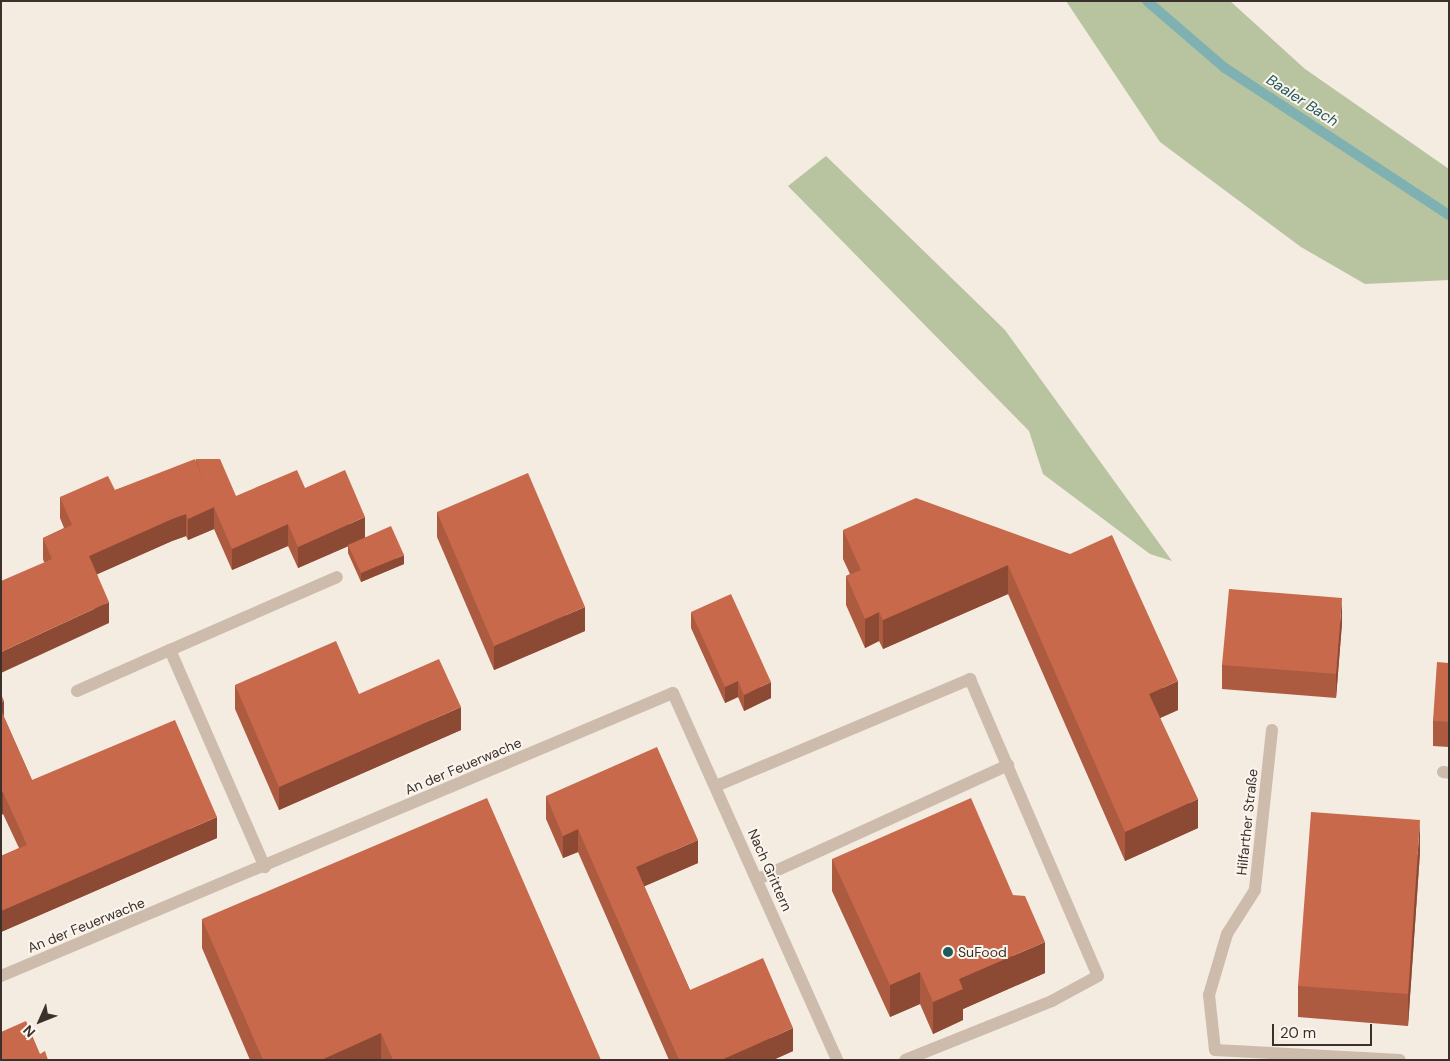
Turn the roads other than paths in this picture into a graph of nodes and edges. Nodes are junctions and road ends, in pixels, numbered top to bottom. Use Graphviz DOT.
graph roads {
  1 [pos="337,576"];
  2 [pos="170,650"];
  3 [pos="77,691"];
  4 [pos="673,693"];
  5 [pos="1272,730"];
  6 [pos="1008,765"];
  7 [pos="716,786"];
  8 [pos="265,867"];
  9 [pos="758,879"];
  10 [pos="1,976"];
  11 [pos="837,1060"];
  12 [pos="905,1060"];
  13 [pos="1400,1060"];
  1 -- 2 [label="street"];
  2 -- 3 [label="street"];
  2 -- 8 [label="street"];
  4 -- 7 [label="street, Nach Grittern"];
  4 -- 8 [label="street, An der Feuerwache"];
  5 -- 13 [label="street, Hilfarther Straße"];
  6 -- 7 [label="street"];
  6 -- 9 [label="street"];
  6 -- 12 [label="street"];
  7 -- 9 [label="street, Nach Grittern"];
  8 -- 10 [label="street, An der Feuerwache"];
  9 -- 11 [label="street, Nach Grittern"];
}
